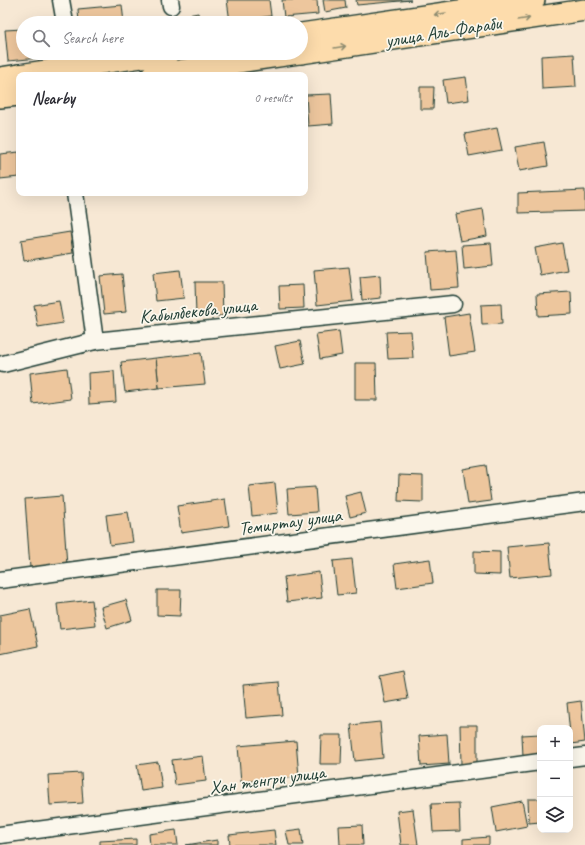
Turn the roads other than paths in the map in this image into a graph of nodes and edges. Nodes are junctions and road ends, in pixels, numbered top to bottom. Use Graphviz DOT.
graph roads {
  1 [pos="61,0"];
  2 [pos="534,0"];
  3 [pos="584,10"];
  4 [pos="64,16"];
  5 [pos="308,33"];
  6 [pos="308,52"];
  7 [pos="113,60"];
  8 [pos="253,60"];
  9 [pos="65,66"];
  10 [pos="34,72"];
  11 [pos="172,72"];
  12 [pos="16,75"];
  13 [pos="0,78"];
  14 [pos="16,95"];
  15 [pos="0,97"];
  16 [pos="75,196"];
  17 [pos="453,304"];
  18 [pos="95,341"];
  19 [pos="3,364"];
  20 [pos="585,502"];
  21 [pos="0,580"];
  22 [pos="585,756"];
  23 [pos="573,758"];
  24 [pos="537,762"];
  25 [pos="0,835"];
  1 -- 4 [label="street"];
  2 -- 5 [label="main road, улица Аль-Фараби, one-way"];
  6 -- 3 [label="main road, улица Аль-Фараби, one-way"];
  7 -- 9 [label="main road"];
  8 -- 11 [label="main road, улица Аль-Фараби"];
  9 -- 10 [label="main road"];
  12 -- 13 [label="main road"];
  14 -- 15 [label="main road"];
  16 -- 18 [label="street"];
  17 -- 18 [label="street, Кабылбекова улица"];
  18 -- 19 [label="street, Кабылбекова улица"];
  20 -- 21 [label="street, Темиртау улица"];
  22 -- 23 [label="street"];
  24 -- 25 [label="street, Хан тенгри улица"];
}
